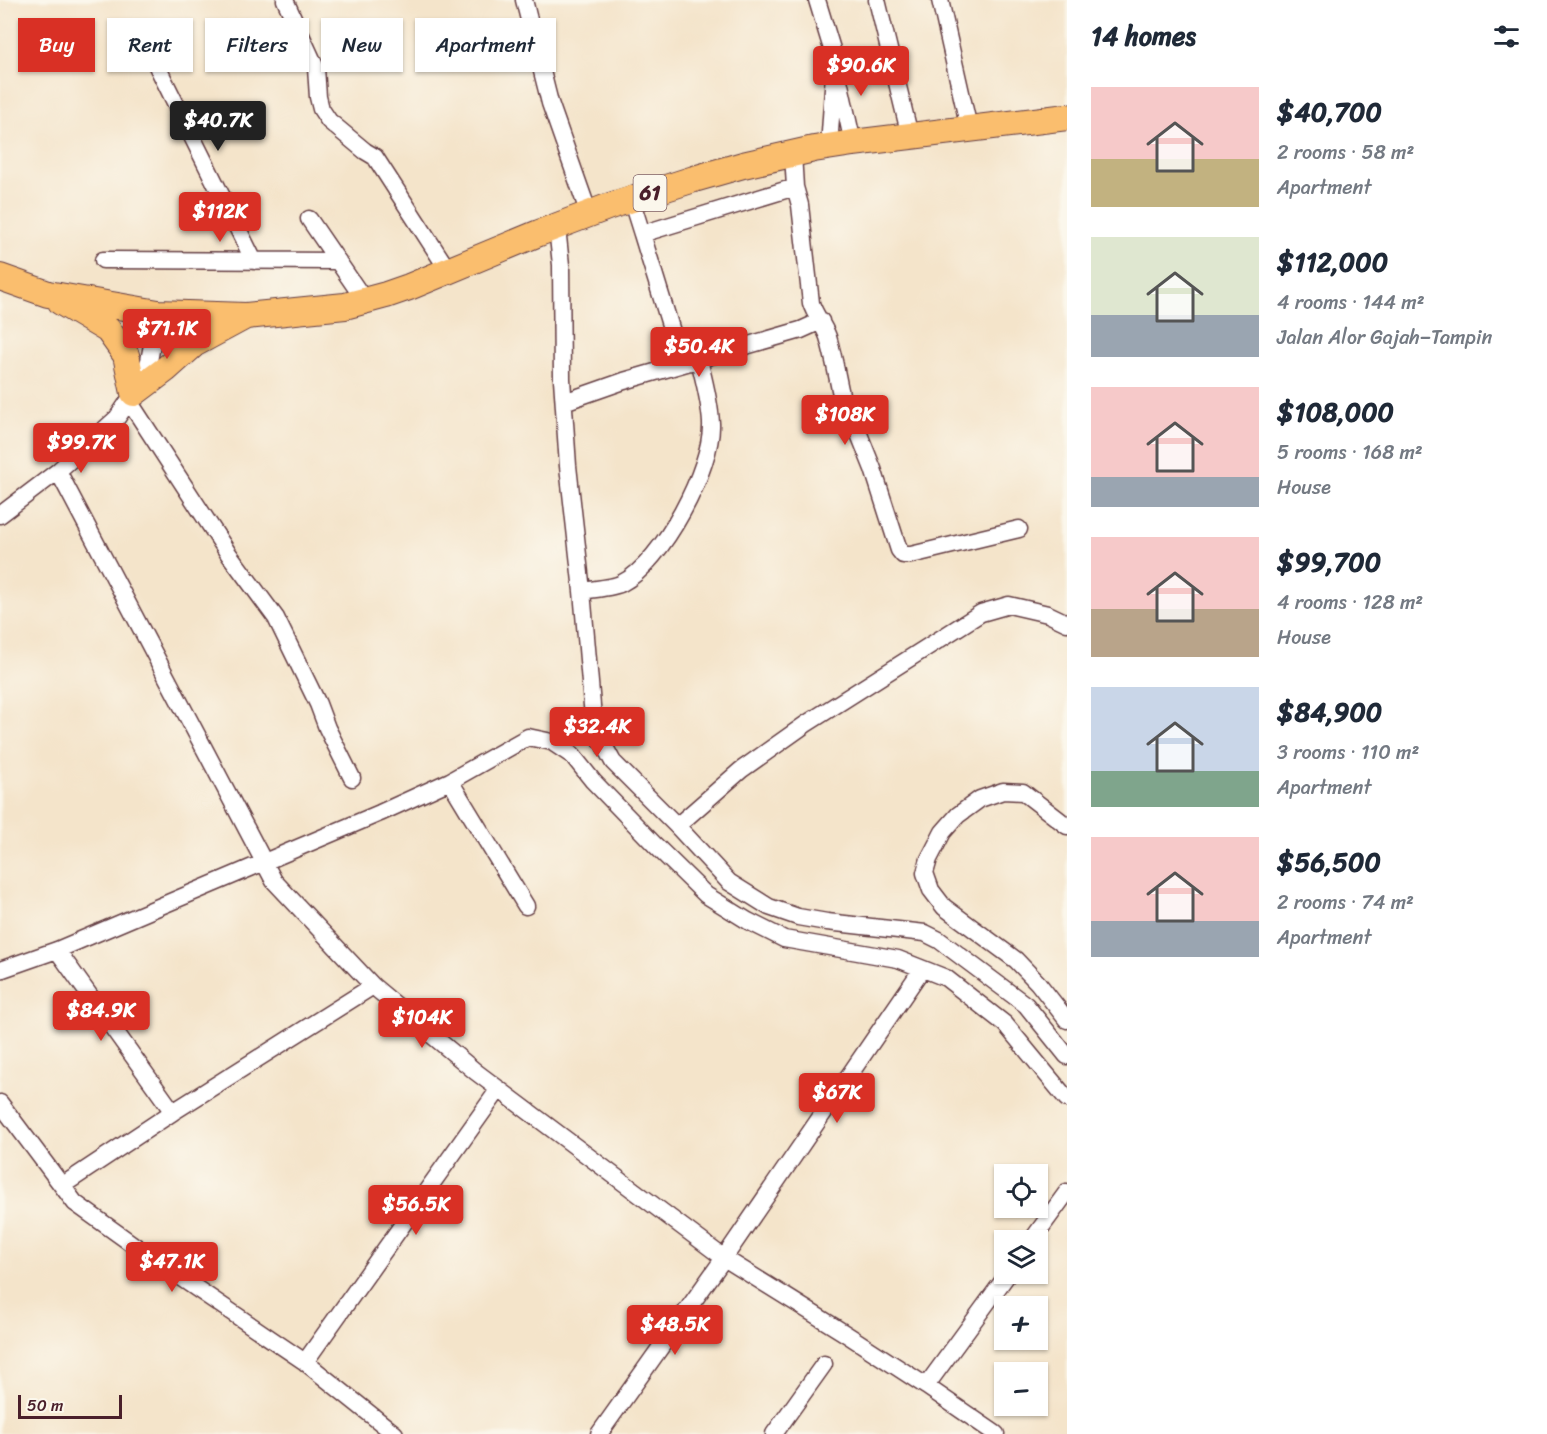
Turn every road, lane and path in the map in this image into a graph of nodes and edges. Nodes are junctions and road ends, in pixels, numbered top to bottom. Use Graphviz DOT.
graph roads {
  1 [pos="285,0"];
  2 [pos="524,0"];
  3 [pos="817,0"];
  4 [pos="876,0"];
  5 [pos="940,0"];
  6 [pos="835,58"];
  7 [pos="160,72"];
  8 [pos="1067,117"];
  9 [pos="969,128"];
  10 [pos="910,136"];
  11 [pos="841,145"];
  12 [pos="793,154"];
  13 [pos="795,187"];
  14 [pos="631,199"];
  15 [pos="589,214"];
  16 [pos="309,219"];
  17 [pos="557,226"];
  18 [pos="642,234"];
  19 [pos="103,260"];
  20 [pos="254,261"];
  21 [pos="338,261"];
  22 [pos="448,270"];
  23 [pos="0,277"];
  24 [pos="48,294"];
  25 [pos="365,301"];
  26 [pos="158,313"];
  27 [pos="246,316"];
  28 [pos="820,321"];
  29 [pos="699,360"];
  30 [pos="682,364"];
  31 [pos="132,397"];
  32 [pos="564,402"];
  33 [pos="58,471"];
  34 [pos="0,515"];
  35 [pos="1019,529"];
  36 [pos="582,591"];
  37 [pos="1067,623"];
  38 [pos="352,778"];
  39 [pos="450,781"];
  40 [pos="677,826"];
  41 [pos="1067,826"];
  42 [pos="264,861"];
  43 [pos="526,906"];
  44 [pos="827,922"];
  45 [pos="820,946"];
  46 [pos="57,950"];
  47 [pos="922,969"];
  48 [pos="0,970"];
  49 [pos="373,986"];
  50 [pos="1067,1020"];
  51 [pos="1067,1056"];
  52 [pos="499,1089"];
  53 [pos="1067,1099"];
  54 [pos="0,1102"];
  55 [pos="173,1112"];
  56 [pos="63,1185"];
  57 [pos="1067,1192"];
  58 [pos="1039,1230"];
  59 [pos="724,1258"];
  60 [pos="1001,1284"];
  61 [pos="305,1362"];
  62 [pos="824,1364"];
  63 [pos="926,1386"];
  64 [pos="395,1434"];
  65 [pos="599,1434"];
  66 [pos="774,1434"];
  67 [pos="996,1434"];
  1 -- 22 [label="street"];
  2 -- 15 [label="street"];
  3 -- 6 [label="street"];
  4 -- 10 [label="street"];
  5 -- 9 [label="street"];
  6 -- 11 [label="street"];
  6 -- 11 [label="street"];
  7 -- 20 [label="street"];
  8 -- 9 [label="main road, 61"];
  9 -- 10 [label="main road, 61"];
  10 -- 11 [label="main road, 61"];
  11 -- 12 [label="main road, 61"];
  12 -- 13 [label="street"];
  12 -- 14 [label="main road, 61"];
  13 -- 18 [label="street"];
  13 -- 28 [label="street"];
  14 -- 15 [label="main road, 61"];
  14 -- 18 [label="street"];
  15 -- 17 [label="main road, 61"];
  16 -- 21 [label="street"];
  17 -- 22 [label="main road, 61"];
  17 -- 32 [label="street"];
  18 -- 30 [label="street"];
  19 -- 20 [label="street"];
  20 -- 21 [label="street"];
  21 -- 25 [label="street"];
  22 -- 25 [label="main road, 61"];
  23 -- 24 [label="main road, 61"];
  24 -- 26 [label="main road, 61"];
  24 -- 31 [label="main road"];
  25 -- 27 [label="main road, 61"];
  26 -- 27 [label="main road, 61"];
  26 -- 31 [label="street"];
  27 -- 31 [label="main road"];
  28 -- 29 [label="street"];
  28 -- 35 [label="street"];
  29 -- 30 [label="street"];
  29 -- 36 [label="street"];
  30 -- 32 [label="street"];
  31 -- 33 [label="street"];
  31 -- 38 [label="street"];
  32 -- 36 [label="street"];
  33 -- 34 [label="street"];
  33 -- 42 [label="street"];
  36 -- 40 [label="street"];
  37 -- 40 [label="street"];
  39 -- 42 [label="street"];
  39 -- 43 [label="street"];
  39 -- 45 [label="street"];
  40 -- 44 [label="street"];
  41 -- 50 [label="street"];
  42 -- 46 [label="street"];
  42 -- 49 [label="street"];
  44 -- 45 [label="street"];
  44 -- 51 [label="street"];
  45 -- 47 [label="street"];
  46 -- 48 [label="street"];
  46 -- 55 [label="street"];
  47 -- 53 [label="street"];
  47 -- 59 [label="street"];
  49 -- 52 [label="street"];
  49 -- 55 [label="street"];
  52 -- 59 [label="street"];
  52 -- 61 [label="street"];
  54 -- 56 [label="street"];
  55 -- 56 [label="street"];
  56 -- 61 [label="street"];
  57 -- 58 [label="street"];
  59 -- 63 [label="street"];
  59 -- 65 [label="street"];
  60 -- 63 [label="street"];
  61 -- 64 [label="street"];
  62 -- 66 [label="street"];
  63 -- 67 [label="street"];
}
